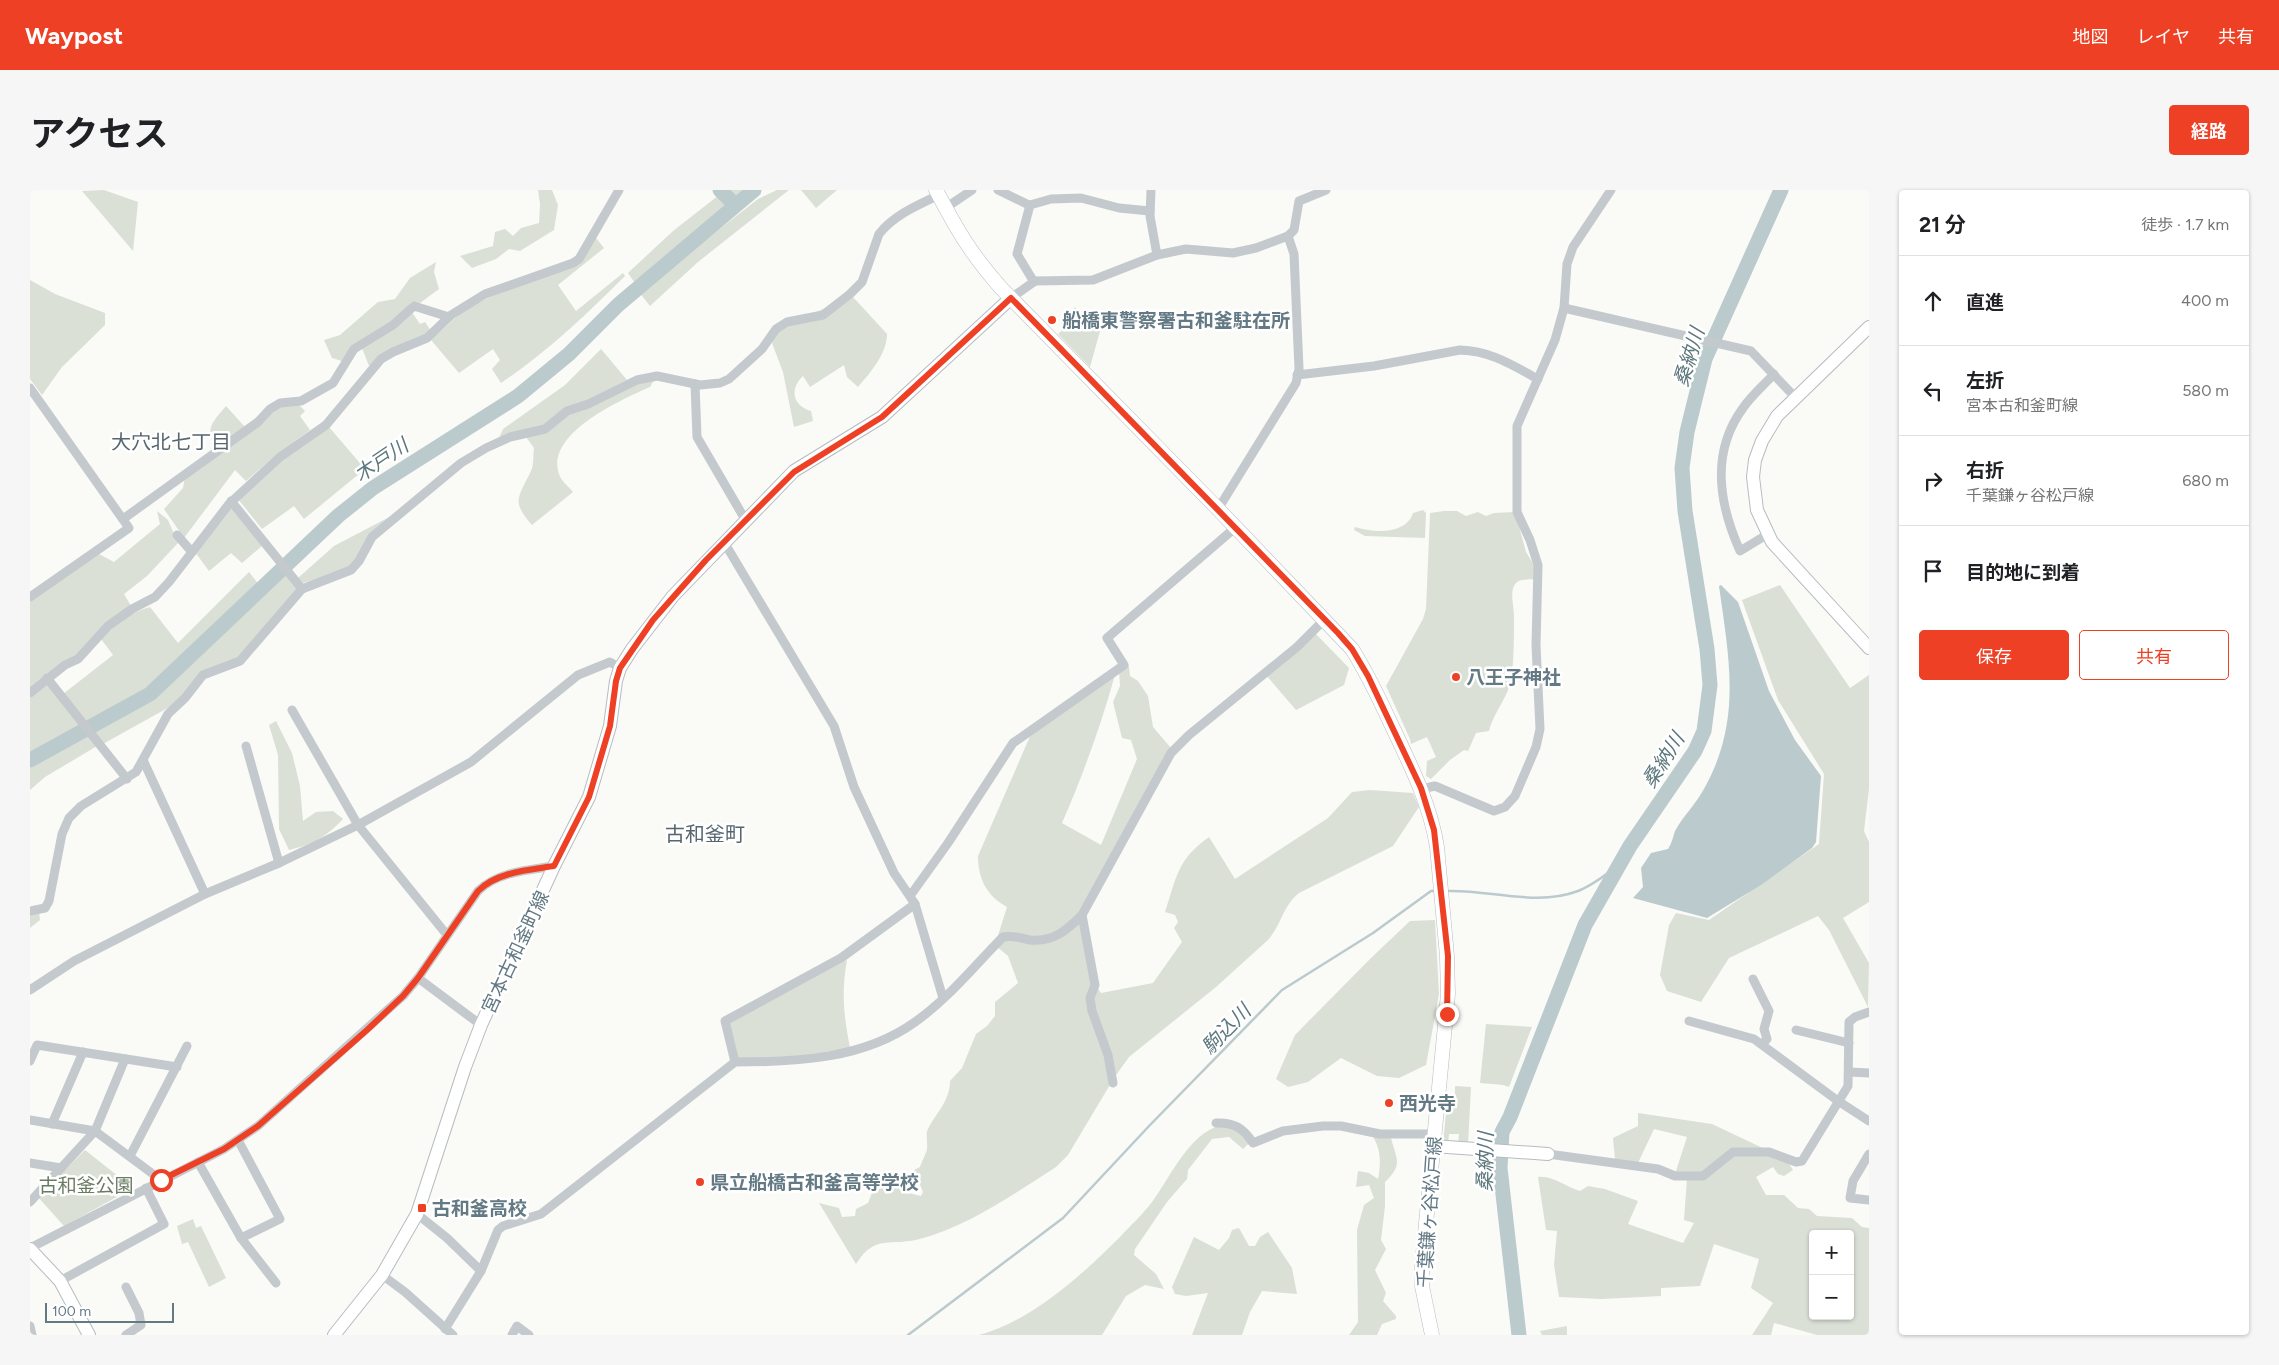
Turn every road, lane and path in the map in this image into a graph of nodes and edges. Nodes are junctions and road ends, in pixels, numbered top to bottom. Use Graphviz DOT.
graph roads {
  1 [pos="618,190"];
  2 [pos="972,190"];
  3 [pos="998,190"];
  4 [pos="1151,190"];
  5 [pos="1326,190"];
  6 [pos="1611,190"];
  7 [pos="937,192"];
  8 [pos="1028,205"];
  9 [pos="944,209"];
  10 [pos="1150,211"];
  11 [pos="1288,236"];
  12 [pos="1157,255"];
  13 [pos="1034,282"];
  14 [pos="1011,298"];
  15 [pos="1564,308"];
  16 [pos="449,317"];
  17 [pos="1869,327"];
  18 [pos="1774,374"];
  19 [pos="1297,375"];
  20 [pos="1538,379"];
  21 [pos="695,384"];
  22 [pos="30,388"];
  23 [pos="1795,397"];
  24 [pos="153,498"];
  25 [pos="231,501"];
  26 [pos="158,507"];
  27 [pos="1218,509"];
  28 [pos="123,520"];
  29 [pos="746,521"];
  30 [pos="1236,527"];
  31 [pos="1768,534"];
  32 [pos="177,535"];
  33 [pos="724,542"];
  34 [pos="192,552"];
  35 [pos="302,589"];
  36 [pos="30,597"];
  37 [pos="1325,619"];
  38 [pos="1869,648"];
  39 [pos="620,668"];
  40 [pos="47,678"];
  41 [pos="30,693"];
  42 [pos="292,710"];
  43 [pos="246,746"];
  44 [pos="143,760"];
  45 [pos="127,779"];
  46 [pos="1421,788"];
  47 [pos="358,825"];
  48 [pos="279,863"];
  49 [pos="554,866"];
  50 [pos="205,894"];
  51 [pos="913,900"];
  52 [pos="30,911"];
  53 [pos="1082,915"];
  54 [pos="447,935"];
  55 [pos="418,978"];
  56 [pos="1753,979"];
  57 [pos="30,990"];
  58 [pos="943,998"];
  59 [pos="1869,1012"];
  60 [pos="1689,1021"];
  61 [pos="481,1025"];
  62 [pos="1796,1030"];
  63 [pos="1849,1043"];
  64 [pos="1762,1044"];
  65 [pos="187,1046"];
  66 [pos="83,1052"];
  67 [pos="125,1059"];
  68 [pos="30,1061"];
  69 [pos="735,1062"];
  70 [pos="177,1067"];
  71 [pos="1848,1072"];
  72 [pos="1869,1073"];
  73 [pos="1113,1083"];
  74 [pos="1838,1101"];
  75 [pos="30,1120"];
  76 [pos="1869,1121"];
  77 [pos="1216,1123"];
  78 [pos="52,1124"];
  79 [pos="95,1131"];
  80 [pos="238,1140"];
  81 [pos="1434,1140"];
  82 [pos="1548,1154"];
  83 [pos="1869,1154"];
  84 [pos="130,1156"];
  85 [pos="198,1162"];
  86 [pos="30,1163"];
  87 [pos="61,1168"];
  88 [pos="161,1180"];
  89 [pos="146,1188"];
  90 [pos="1869,1200"];
  91 [pos="30,1202"];
  92 [pos="417,1214"];
  93 [pos="241,1238"];
  94 [pos="30,1248"];
  95 [pos="481,1271"];
  96 [pos="382,1274"];
  97 [pos="60,1281"];
  98 [pos="276,1283"];
  99 [pos="126,1287"];
  100 [pos="30,1326"];
  101 [pos="450,1332"];
  102 [pos="32,1335"];
  103 [pos="90,1335"];
  104 [pos="126,1335"];
  105 [pos="334,1335"];
  106 [pos="461,1335"];
  107 [pos="512,1335"];
  108 [pos="528,1335"];
  109 [pos="1432,1335"];
  1 -- 16 [label="street"];
  2 -- 9 [label="street"];
  3 -- 8 [label="street"];
  4 -- 10 [label="street"];
  5 -- 11 [label="street"];
  6 -- 15 [label="street"];
  7 -- 9 [label="main road, 千葉鎌ヶ谷松戸線"];
  7 -- 21 [label="street"];
  8 -- 10 [label="street"];
  8 -- 13 [label="street"];
  9 -- 14 [label="main road, 千葉鎌ヶ谷松戸線"];
  10 -- 12 [label="street"];
  11 -- 12 [label="street"];
  11 -- 19 [label="street"];
  12 -- 13 [label="street"];
  13 -- 14 [label="street"];
  14 -- 27 [label="main road, 千葉鎌ヶ谷松戸線"];
  14 -- 29 [label="street, 宮本古和釜町線"];
  15 -- 18 [label="street"];
  15 -- 20 [label="street"];
  16 -- 24 [label="street"];
  16 -- 25 [label="street"];
  17 -- 23 [label="street"];
  18 -- 23 [label="street"];
  18 -- 31 [label="street"];
  19 -- 20 [label="street"];
  19 -- 27 [label="street"];
  20 -- 46 [label="street"];
  21 -- 29 [label="street"];
  21 -- 35 [label="street"];
  22 -- 28 [label="street"];
  23 -- 31 [label="street"];
  24 -- 26 [label="street"];
  24 -- 28 [label="street"];
  25 -- 34 [label="street"];
  25 -- 35 [label="street"];
  27 -- 30 [label="main road, 千葉鎌ヶ谷松戸線"];
  28 -- 36 [label="street"];
  29 -- 33 [label="street, 宮本古和釜町線"];
  30 -- 37 [label="main road, 千葉鎌ヶ谷松戸線"];
  30 -- 51 [label="street"];
  31 -- 38 [label="street"];
  32 -- 34 [label="street"];
  33 -- 39 [label="street, 宮本古和釜町線"];
  33 -- 51 [label="street"];
  34 -- 40 [label="street"];
  35 -- 44 [label="street"];
  37 -- 46 [label="main road, 千葉鎌ヶ谷松戸線"];
  37 -- 53 [label="street"];
  39 -- 47 [label="street"];
  39 -- 49 [label="street, 宮本古和釜町線"];
  40 -- 41 [label="street"];
  40 -- 45 [label="street"];
  42 -- 47 [label="street"];
  43 -- 48 [label="street"];
  44 -- 45 [label="street"];
  44 -- 50 [label="street"];
  45 -- 52 [label="street"];
  46 -- 81 [label="main road, 千葉鎌ヶ谷松戸線"];
  47 -- 48 [label="street"];
  47 -- 54 [label="street"];
  48 -- 50 [label="street"];
  49 -- 54 [label="street"];
  49 -- 61 [label="street, 宮本古和釜町線"];
  50 -- 57 [label="street"];
  51 -- 58 [label="street"];
  51 -- 69 [label="street"];
  53 -- 58 [label="street"];
  53 -- 73 [label="street"];
  54 -- 55 [label="street"];
  55 -- 61 [label="street"];
  55 -- 80 [label="street"];
  56 -- 64 [label="street"];
  58 -- 69 [label="street"];
  59 -- 63 [label="street"];
  60 -- 64 [label="street"];
  61 -- 92 [label="street, 宮本古和釜町線"];
  62 -- 63 [label="street"];
  63 -- 71 [label="street"];
  64 -- 74 [label="street"];
  65 -- 70 [label="street"];
  66 -- 67 [label="street"];
  66 -- 68 [label="street"];
  66 -- 78 [label="street"];
  67 -- 70 [label="street"];
  67 -- 79 [label="street"];
  69 -- 95 [label="street"];
  70 -- 84 [label="street"];
  71 -- 72 [label="street"];
  71 -- 74 [label="street"];
  74 -- 76 [label="street"];
  74 -- 82 [label="street"];
  75 -- 78 [label="street"];
  77 -- 81 [label="street"];
  78 -- 79 [label="street"];
  79 -- 84 [label="street"];
  79 -- 87 [label="street"];
  80 -- 85 [label="street"];
  80 -- 93 [label="street"];
  81 -- 82 [label="street"];
  81 -- 109 [label="main road, 千葉鎌ヶ谷松戸線"];
  83 -- 90 [label="street"];
  84 -- 88 [label="street"];
  85 -- 88 [label="street"];
  85 -- 93 [label="street"];
  86 -- 87 [label="street"];
  87 -- 91 [label="street"];
  88 -- 89 [label="street"];
  89 -- 94 [label="street"];
  89 -- 97 [label="street"];
  92 -- 95 [label="street"];
  92 -- 96 [label="street, 宮本古和釜町線"];
  93 -- 98 [label="street"];
  94 -- 97 [label="street"];
  95 -- 101 [label="street"];
  96 -- 101 [label="street"];
  96 -- 105 [label="street, 宮本古和釜町線"];
  97 -- 103 [label="street"];
  99 -- 104 [label="street"];
  100 -- 102 [label="street"];
  101 -- 106 [label="street"];
  107 -- 108 [label="street"];
}
